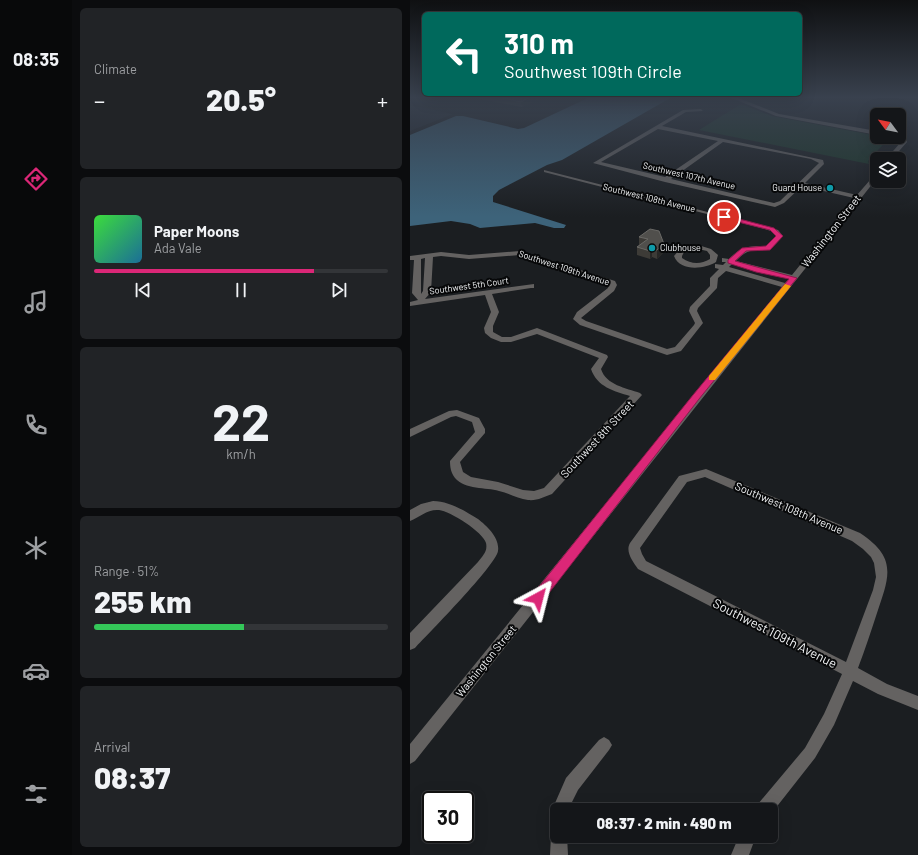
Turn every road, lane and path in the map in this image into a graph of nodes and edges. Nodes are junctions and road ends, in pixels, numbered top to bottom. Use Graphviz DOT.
graph roads {
  1 [pos="641,137"];
  2 [pos="707,137"];
  3 [pos="722,140"];
  4 [pos="902,144"];
  5 [pos="895,152"];
  6 [pos="546,171"];
  7 [pos="665,180"];
  8 [pos="803,182"];
  9 [pos="870,182"];
  10 [pos="860,194"];
  11 [pos="429,256"];
  12 [pos="414,258"];
  13 [pos="712,260"];
  14 [pos="729,264"];
  15 [pos="428,270"];
  16 [pos="767,271"];
  17 [pos="414,272"];
  18 [pos="756,273"];
  19 [pos="791,282"];
  20 [pos="531,286"];
  21 [pos="488,293"];
  22 [pos="421,300"];
  23 [pos="410,304"];
  24 [pos="410,433"];
  25 [pos="410,516"];
  26 [pos="636,556"];
  27 [pos="410,643"];
  28 [pos="850,671"];
  29 [pos="918,703"];
  30 [pos="604,745"];
  31 [pos="410,756"];
  32 [pos="563,803"];
  33 [pos="769,803"];
  34 [pos="559,843"];
  35 [pos="745,843"];
  36 [pos="559,855"];
  37 [pos="740,855"];
  1 -- 7 [label="street, Southwest 107th Avenue"];
  2 -- 3 [label="street"];
  3 -- 7 [label="street"];
  3 -- 8 [label="street"];
  4 -- 5 [label="street"];
  6 -- 14 [label="street, Southwest 108th Avenue"];
  7 -- 8 [label="street, Southwest 107th Avenue"];
  8 -- 10 [label="street"];
  9 -- 10 [label="street, Washington Street"];
  10 -- 19 [label="street, Washington Street"];
  11 -- 12 [label="street, Southwest 109th Avenue"];
  11 -- 14 [label="street, Southwest 109th Avenue"];
  11 -- 15 [label="street"];
  12 -- 17 [label="street"];
  13 -- 14 [label="street"];
  14 -- 16 [label="street"];
  14 -- 18 [label="street"];
  14 -- 18 [label="street"];
  15 -- 17 [label="street"];
  15 -- 22 [label="street"];
  16 -- 18 [label="street"];
  16 -- 19 [label="street"];
  17 -- 22 [label="street"];
  18 -- 19 [label="street"];
  19 -- 31 [label="street, Washington Street"];
  20 -- 21 [label="street, Southwest 5th Court"];
  21 -- 22 [label="street, Southwest 5th Court"];
  21 -- 24 [label="street, Southwest 8th Street"];
  22 -- 23 [label="street, Southwest 5th Court"];
  25 -- 27 [label="street"];
  26 -- 28 [label="street, Southwest 109th Avenue"];
  26 -- 28 [label="street, Southwest 108th Avenue"];
  28 -- 29 [label="street, Southwest 109th Avenue"];
  28 -- 33 [label="street"];
  30 -- 32 [label="street"];
  34 -- 36 [label="street"];
  35 -- 37 [label="street"];
}
